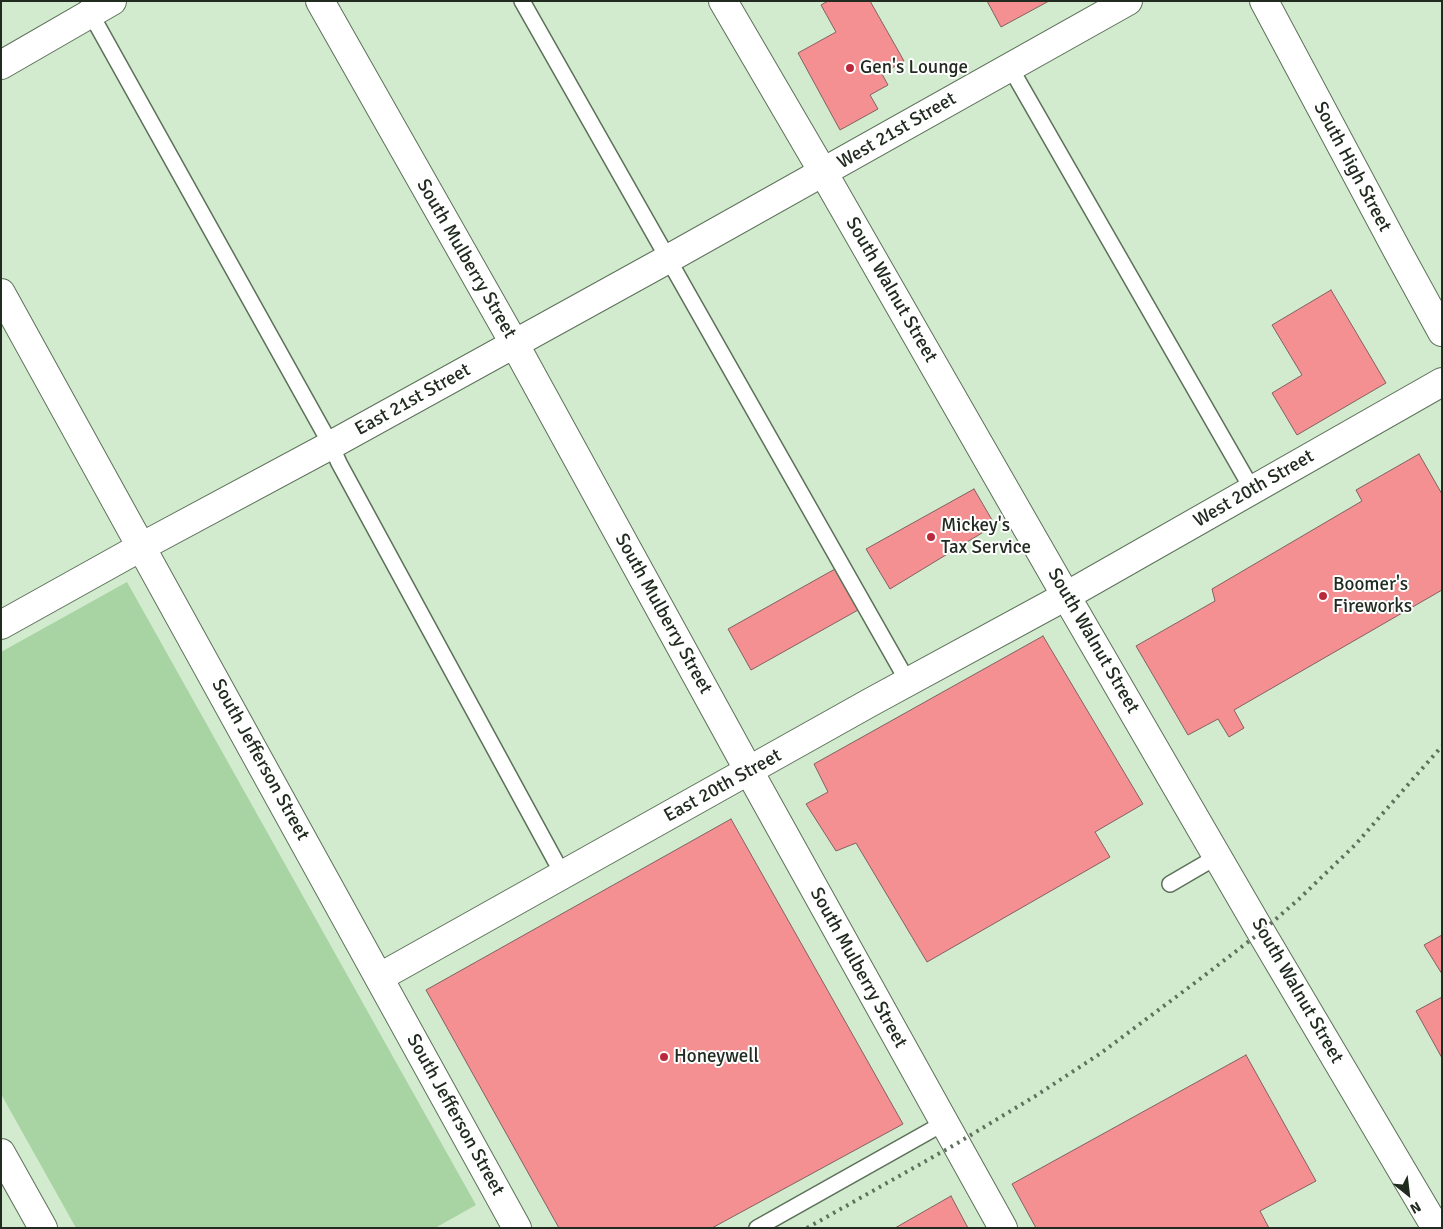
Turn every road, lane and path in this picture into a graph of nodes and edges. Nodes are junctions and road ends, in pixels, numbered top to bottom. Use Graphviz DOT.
graph roads {
  1 [pos="320,1"];
  2 [pos="522,1"];
  3 [pos="723,1"];
  4 [pos="1128,1"];
  5 [pos="1264,1"];
  6 [pos="96,5"];
  7 [pos="1,65"];
  8 [pos="1010,67"];
  9 [pos="824,172"];
  10 [pos="668,260"];
  11 [pos="1,293"];
  12 [pos="1442,332"];
  13 [pos="514,343"];
  14 [pos="1442,382"];
  15 [pos="331,445"];
  16 [pos="1252,489"];
  17 [pos="141,547"];
  18 [pos="1066,596"];
  19 [pos="1,625"];
  20 [pos="908,682"];
  21 [pos="749,771"];
  22 [pos="1218,856"];
  23 [pos="563,875"];
  24 [pos="1170,884"];
  25 [pos="380,977"];
  26 [pos="944,1123"];
  27 [pos="4,1166"];
  28 [pos="43,1228"];
  29 [pos="517,1228"];
  30 [pos="757,1228"];
  31 [pos="1003,1228"];
  32 [pos="1436,1228"];
  1 -- 13 [label="street, South Mulberry Street"];
  2 -- 10 [label="lane"];
  3 -- 9 [label="street, South Walnut Street"];
  4 -- 8 [label="street, West 21st Street"];
  5 -- 12 [label="street, South High Street"];
  6 -- 7 [label="street"];
  6 -- 15 [label="lane"];
  8 -- 9 [label="street, West 21st Street"];
  8 -- 16 [label="lane"];
  9 -- 10 [label="street, East 21st Street"];
  9 -- 18 [label="street, South Walnut Street"];
  10 -- 13 [label="street, East 21st Street"];
  10 -- 20 [label="lane"];
  11 -- 17 [label="street, South Jefferson Street"];
  13 -- 15 [label="street, East 21st Street"];
  13 -- 21 [label="street, South Mulberry Street"];
  14 -- 16 [label="street, West 20th Street"];
  15 -- 17 [label="street, East 21st Street"];
  15 -- 23 [label="lane"];
  16 -- 18 [label="street, West 20th Street"];
  17 -- 19 [label="street, East 21st Street"];
  17 -- 25 [label="street, South Jefferson Street"];
  18 -- 20 [label="street, East 20th Street"];
  18 -- 22 [label="street, South Walnut Street"];
  20 -- 21 [label="street, East 20th Street"];
  21 -- 23 [label="street, East 20th Street"];
  21 -- 26 [label="street, South Mulberry Street"];
  22 -- 24 [label="lane"];
  22 -- 32 [label="street, South Walnut Street"];
  23 -- 25 [label="street, East 20th Street"];
  25 -- 29 [label="street, South Jefferson Street"];
  26 -- 30 [label="lane"];
  26 -- 31 [label="street, South Mulberry Street"];
  27 -- 28 [label="street"];
}
